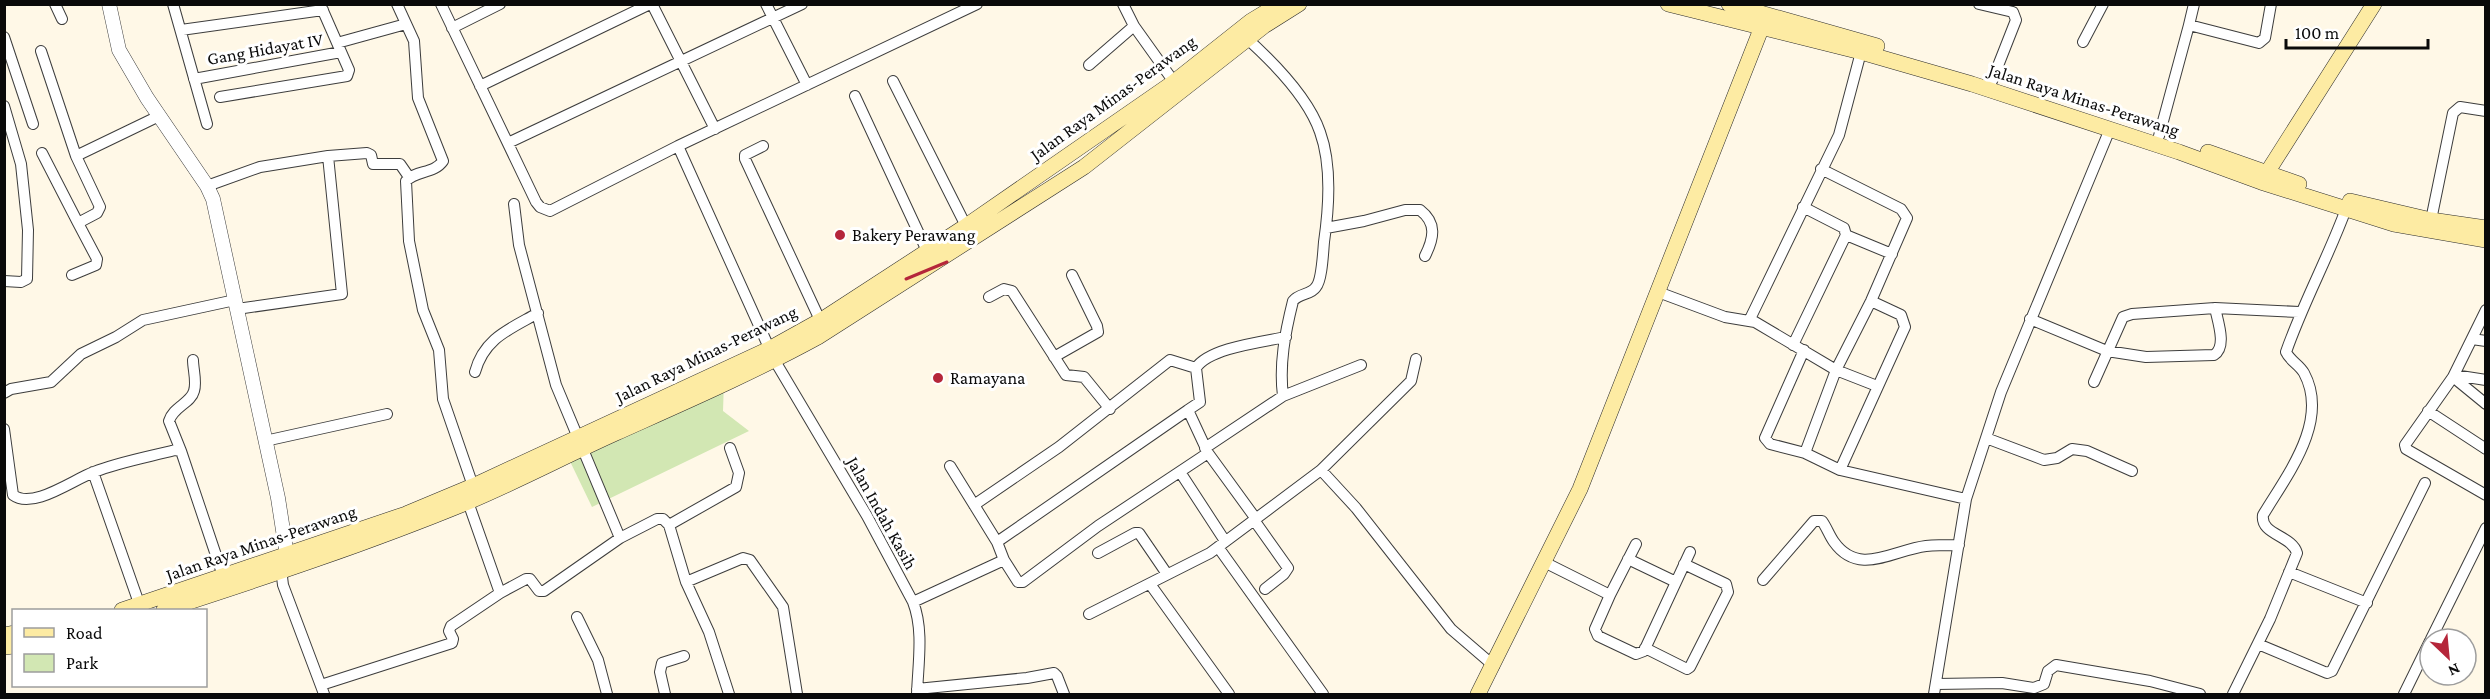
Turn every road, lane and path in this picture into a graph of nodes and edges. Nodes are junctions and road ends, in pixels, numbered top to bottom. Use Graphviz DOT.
graph roads {
  1 [pos="55,4"];
  2 [pos="109,4"];
  3 [pos="173,4"];
  4 [pos="397,4"];
  5 [pos="441,4"];
  6 [pos="500,4"];
  7 [pos="651,4"];
  8 [pos="766,4"];
  9 [pos="802,4"];
  10 [pos="977,4"];
  11 [pos="1123,4"];
  12 [pos="1279,4"];
  13 [pos="1299,4"];
  14 [pos="1668,4"];
  15 [pos="1729,4"];
  16 [pos="1979,4"];
  17 [pos="2103,4"];
  18 [pos="2194,4"];
  19 [pos="2271,4"];
  20 [pos="2374,4"];
  21 [pos="321,7"];
  22 [pos="1722,11"];
  23 [pos="773,18"];
  24 [pos="62,19"];
  25 [pos="1764,22"];
  26 [pos="406,24"];
  27 [pos="2189,25"];
  28 [pos="1134,26"];
  29 [pos="452,28"];
  30 [pos="181,30"];
  31 [pos="1243,35"];
  32 [pos="4,37"];
  33 [pos="2083,42"];
  34 [pos="339,47"];
  35 [pos="41,51"];
  36 [pos="1862,52"];
  37 [pos="681,62"];
  38 [pos="1089,65"];
  39 [pos="194,79"];
  40 [pos="893,81"];
  41 [pos="1992,81"];
  42 [pos="1174,82"];
  43 [pos="807,85"];
  44 [pos="480,86"];
  45 [pos="855,96"];
  46 [pos="220,97"];
  47 [pos="4,106"];
  48 [pos="2486,111"];
  49 [pos="159,116"];
  50 [pos="7,122"];
  51 [pos="33,124"];
  52 [pos="207,124"];
  53 [pos="715,129"];
  54 [pos="2110,129"];
  55 [pos="2159,136"];
  56 [pos="508,143"];
  57 [pos="678,146"];
  58 [pos="763,146"];
  59 [pos="42,153"];
  60 [pos="76,156"];
  61 [pos="328,156"];
  62 [pos="1821,169"];
  63 [pos="409,177"];
  64 [pos="2264,178"];
  65 [pos="207,186"];
  66 [pos="514,204"];
  67 [pos="1803,207"];
  68 [pos="2346,209"];
  69 [pos="2431,220"];
  70 [pos="78,223"];
  71 [pos="966,226"];
  72 [pos="1326,228"];
  73 [pos="2486,228"];
  74 [pos="1846,235"];
  75 [pos="2486,240"];
  76 [pos="927,251"];
  77 [pos="1892,254"];
  78 [pos="1425,256"];
  79 [pos="72,275"];
  80 [pos="1072,275"];
  81 [pos="4,281"];
  82 [pos="1658,291"];
  83 [pos="990,297"];
  84 [pos="1871,301"];
  85 [pos="236,305"];
  86 [pos="2215,308"];
  87 [pos="2486,310"];
  88 [pos="2299,312"];
  89 [pos="538,313"];
  90 [pos="2030,319"];
  91 [pos="820,320"];
  92 [pos="1749,321"];
  93 [pos="1286,337"];
  94 [pos="2472,339"];
  95 [pos="2486,341"];
  96 [pos="1793,345"];
  97 [pos="1804,350"];
  98 [pos="2107,351"];
  99 [pos="772,355"];
  100 [pos="1054,357"];
  101 [pos="1416,359"];
  102 [pos="193,360"];
  103 [pos="1360,365"];
  104 [pos="1196,368"];
  105 [pos="1836,370"];
  106 [pos="475,372"];
  107 [pos="2453,376"];
  108 [pos="2486,380"];
  109 [pos="2094,382"];
  110 [pos="1877,386"];
  111 [pos="4,393"];
  112 [pos="1283,396"];
  113 [pos="2486,404"];
  114 [pos="1110,409"];
  115 [pos="1188,410"];
  116 [pos="2428,411"];
  117 [pos="387,414"];
  118 [pos="4,429"];
  119 [pos="1986,438"];
  120 [pos="265,441"];
  121 [pos="580,443"];
  122 [pos="730,448"];
  123 [pos="2486,449"];
  124 [pos="1207,450"];
  125 [pos="181,451"];
  126 [pos="1805,453"];
  127 [pos="950,466"];
  128 [pos="1321,470"];
  129 [pos="1840,470"];
  130 [pos="2132,471"];
  131 [pos="93,472"];
  132 [pos="1180,472"];
  133 [pos="2425,483"];
  134 [pos="473,486"];
  135 [pos="2486,495"];
  136 [pos="1966,499"];
  137 [pos="468,502"];
  138 [pos="974,504"];
  139 [pos="1255,519"];
  140 [pos="669,525"];
  141 [pos="2486,528"];
  142 [pos="620,538"];
  143 [pos="997,542"];
  144 [pos="1221,544"];
  145 [pos="1636,544"];
  146 [pos="1959,545"];
  147 [pos="1690,552"];
  148 [pos="1098,553"];
  149 [pos="1628,559"];
  150 [pos="1004,560"];
  151 [pos="1544,562"];
  152 [pos="286,564"];
  153 [pos="1684,564"];
  154 [pos="2289,572"];
  155 [pos="1167,574"];
  156 [pos="223,576"];
  157 [pos="1763,580"];
  158 [pos="686,582"];
  159 [pos="1676,582"];
  160 [pos="1150,584"];
  161 [pos="1265,589"];
  162 [pos="500,593"];
  163 [pos="1610,595"];
  164 [pos="913,602"];
  165 [pos="2367,603"];
  166 [pos="140,606"];
  167 [pos="126,609"];
  168 [pos="167,609"];
  169 [pos="1089,614"];
  170 [pos="577,617"];
  171 [pos="2437,627"];
  172 [pos="2258,644"];
  173 [pos="1645,648"];
  174 [pos="684,656"];
  175 [pos="1494,666"];
  176 [pos="2418,666"];
  177 [pos="1935,689"];
  178 [pos="322,690"];
  179 [pos="917,692"];
  180 [pos="607,694"];
  181 [pos="665,694"];
  182 [pos="729,694"];
  183 [pos="797,694"];
  184 [pos="1064,694"];
  185 [pos="1229,694"];
  186 [pos="1323,694"];
  187 [pos="1478,694"];
  188 [pos="2200,694"];
  189 [pos="2234,694"];
  190 [pos="2404,694"];
  1 -- 24 [label="street"];
  2 -- 49 [label="street"];
  3 -- 30 [label="street"];
  4 -- 26 [label="street"];
  5 -- 29 [label="street"];
  6 -- 29 [label="street"];
  7 -- 37 [label="street"];
  7 -- 44 [label="street"];
  8 -- 23 [label="street"];
  9 -- 23 [label="street"];
  10 -- 43 [label="street"];
  11 -- 28 [label="street"];
  12 -- 31 [label="main road, Jalan Raya Minas-Perawang"];
  13 -- 31 [label="main road, Jalan Raya Minas-Perawang"];
  14 -- 22 [label="main road, Jalan Raya Minas-Perawang"];
  15 -- 25 [label="main road, Jalan Raya Minas-Perawang"];
  16 -- 41 [label="street"];
  17 -- 33 [label="street"];
  18 -- 27 [label="street"];
  19 -- 27 [label="street"];
  20 -- 64 [label="main road"];
  21 -- 30 [label="street"];
  21 -- 34 [label="street"];
  22 -- 25 [label="main road, Jalan Raya Minas-Perawang"];
  23 -- 37 [label="street"];
  23 -- 43 [label="street"];
  25 -- 36 [label="main road, Jalan Raya Minas-Perawang"];
  25 -- 41 [label="main road, Jalan Raya Minas-Perawang"];
  25 -- 82 [label="main road"];
  26 -- 34 [label="street, Gang Hidayat IV"];
  26 -- 63 [label="street"];
  27 -- 55 [label="street"];
  28 -- 38 [label="street"];
  28 -- 42 [label="street"];
  29 -- 44 [label="street"];
  30 -- 39 [label="street"];
  31 -- 42 [label="main road, Jalan Raya Minas-Perawang"];
  31 -- 72 [label="street"];
  31 -- 99 [label="main road, Jalan Raya Minas-Perawang"];
  32 -- 51 [label="street"];
  34 -- 39 [label="street, Gang Hidayat IV"];
  34 -- 46 [label="street"];
  35 -- 60 [label="street"];
  36 -- 54 [label="main road, Jalan Raya Minas-Perawang"];
  36 -- 62 [label="street"];
  37 -- 53 [label="street"];
  37 -- 56 [label="street"];
  39 -- 52 [label="street"];
  40 -- 71 [label="street"];
  41 -- 55 [label="main road, Jalan Raya Minas-Perawang"];
  42 -- 71 [label="main road, Jalan Raya Minas-Perawang"];
  43 -- 53 [label="street"];
  44 -- 56 [label="street"];
  45 -- 76 [label="street"];
  47 -- 50 [label="street"];
  48 -- 69 [label="street"];
  49 -- 60 [label="street"];
  49 -- 65 [label="street"];
  50 -- 81 [label="street"];
  53 -- 57 [label="street"];
  54 -- 64 [label="main road, Jalan Raya Minas-Perawang"];
  54 -- 90 [label="street"];
  55 -- 64 [label="main road, Jalan Raya Minas-Perawang"];
  56 -- 57 [label="street"];
  57 -- 99 [label="street, Jalan Indah Kasih"];
  58 -- 91 [label="street"];
  59 -- 70 [label="street"];
  60 -- 70 [label="street"];
  61 -- 63 [label="street"];
  61 -- 65 [label="street"];
  61 -- 85 [label="street"];
  62 -- 67 [label="street"];
  62 -- 77 [label="street"];
  63 -- 134 [label="street"];
  64 -- 68 [label="main road, Jalan Raya Minas-Perawang"];
  64 -- 69 [label="main road, Jalan Raya Minas-Perawang"];
  65 -- 85 [label="street"];
  66 -- 89 [label="street"];
  67 -- 74 [label="street"];
  67 -- 92 [label="street"];
  68 -- 75 [label="main road, Jalan Raya Minas-Perawang"];
  68 -- 88 [label="street"];
  69 -- 73 [label="main road, Jalan Raya Minas-Perawang"];
  70 -- 79 [label="street"];
  71 -- 76 [label="main road, Jalan Raya Minas-Perawang"];
  72 -- 78 [label="street"];
  72 -- 93 [label="street"];
  74 -- 77 [label="street"];
  74 -- 96 [label="street"];
  76 -- 91 [label="main road, Jalan Raya Minas-Perawang"];
  77 -- 84 [label="street"];
  80 -- 100 [label="street"];
  82 -- 92 [label="street"];
  82 -- 151 [label="main road"];
  83 -- 100 [label="street"];
  84 -- 105 [label="street"];
  84 -- 110 [label="street"];
  85 -- 111 [label="street"];
  85 -- 120 [label="street"];
  86 -- 88 [label="street"];
  86 -- 98 [label="street"];
  86 -- 98 [label="street"];
  87 -- 94 [label="street"];
  88 -- 154 [label="street"];
  89 -- 106 [label="street"];
  89 -- 121 [label="street"];
  90 -- 98 [label="street"];
  90 -- 119 [label="street"];
  91 -- 99 [label="main road, Jalan Raya Minas-Perawang"];
  92 -- 96 [label="street"];
  93 -- 104 [label="street"];
  93 -- 112 [label="street"];
  94 -- 95 [label="street"];
  94 -- 107 [label="street"];
  96 -- 97 [label="street"];
  97 -- 105 [label="street"];
  97 -- 126 [label="street"];
  98 -- 109 [label="street"];
  99 -- 121 [label="main road, Jalan Raya Minas-Perawang"];
  99 -- 164 [label="street, Jalan Indah Kasih"];
  100 -- 114 [label="street"];
  101 -- 128 [label="street"];
  102 -- 125 [label="street"];
  103 -- 112 [label="street"];
  104 -- 114 [label="street"];
  104 -- 115 [label="street"];
  105 -- 110 [label="street"];
  105 -- 126 [label="street"];
  107 -- 108 [label="street"];
  107 -- 113 [label="street"];
  107 -- 116 [label="street"];
  110 -- 129 [label="street"];
  112 -- 124 [label="street"];
  114 -- 138 [label="street"];
  115 -- 124 [label="street"];
  115 -- 143 [label="street"];
  116 -- 123 [label="street"];
  116 -- 135 [label="street"];
  117 -- 120 [label="street"];
  118 -- 131 [label="street"];
  119 -- 130 [label="street"];
  119 -- 136 [label="street"];
  120 -- 152 [label="street"];
  121 -- 134 [label="main road, Jalan Raya Minas-Perawang"];
  121 -- 137 [label="main road, Jalan Raya Minas-Perawang"];
  121 -- 142 [label="street"];
  122 -- 140 [label="street"];
  124 -- 132 [label="street"];
  124 -- 139 [label="street"];
  125 -- 131 [label="street"];
  125 -- 156 [label="street"];
  126 -- 129 [label="street"];
  127 -- 138 [label="street"];
  128 -- 139 [label="street"];
  128 -- 175 [label="street"];
  129 -- 136 [label="street"];
  131 -- 166 [label="street"];
  132 -- 144 [label="street"];
  132 -- 150 [label="street"];
  133 -- 165 [label="street"];
  134 -- 152 [label="main road, Jalan Raya Minas-Perawang"];
  136 -- 146 [label="street"];
  137 -- 152 [label="main road, Jalan Raya Minas-Perawang"];
  137 -- 162 [label="street"];
  138 -- 143 [label="street"];
  139 -- 144 [label="street"];
  139 -- 161 [label="street"];
  140 -- 142 [label="street"];
  140 -- 158 [label="street"];
  141 -- 171 [label="street"];
  142 -- 162 [label="street"];
  143 -- 150 [label="street"];
  144 -- 155 [label="street"];
  144 -- 186 [label="street"];
  145 -- 149 [label="street"];
  146 -- 157 [label="street"];
  146 -- 177 [label="street"];
  147 -- 153 [label="street"];
  148 -- 155 [label="street"];
  149 -- 159 [label="street"];
  149 -- 163 [label="street"];
  150 -- 164 [label="street"];
  151 -- 163 [label="street"];
  151 -- 175 [label="main road"];
  152 -- 156 [label="main road, Jalan Raya Minas-Perawang"];
  152 -- 168 [label="main road, Jalan Raya Minas-Perawang"];
  152 -- 178 [label="street"];
  153 -- 159 [label="street"];
  153 -- 173 [label="street"];
  154 -- 165 [label="street"];
  154 -- 172 [label="street"];
  155 -- 160 [label="street"];
  156 -- 166 [label="main road, Jalan Raya Minas-Perawang"];
  158 -- 182 [label="street"];
  158 -- 183 [label="street"];
  159 -- 173 [label="street"];
  160 -- 169 [label="street"];
  160 -- 185 [label="street"];
  162 -- 178 [label="street"];
  163 -- 173 [label="street"];
  164 -- 179 [label="street, Jalan Indah Kasih"];
  165 -- 172 [label="street"];
  166 -- 167 [label="main road, Jalan Raya Minas-Perawang"];
  170 -- 180 [label="street"];
  172 -- 189 [label="street"];
  174 -- 181 [label="street"];
  175 -- 187 [label="main road"];
  176 -- 190 [label="street"];
  177 -- 188 [label="street"];
  179 -- 184 [label="street"];
}
